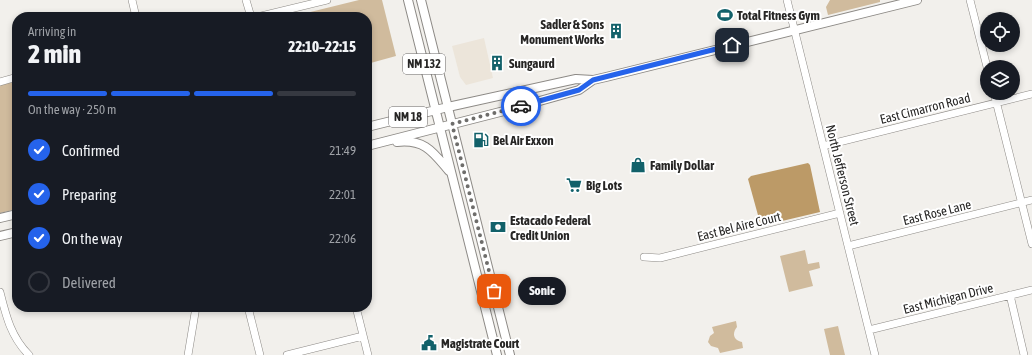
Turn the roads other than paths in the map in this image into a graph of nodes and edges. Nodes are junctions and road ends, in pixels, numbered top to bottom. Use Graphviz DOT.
graph roads {
  1 [pos="132,0"];
  2 [pos="246,0"];
  3 [pos="327,0"];
  4 [pos="408,0"];
  5 [pos="421,0"];
  6 [pos="787,0"];
  7 [pos="917,0"];
  8 [pos="970,0"];
  9 [pos="316,1"];
  10 [pos="135,12"];
  11 [pos="250,12"];
  12 [pos="275,12"];
  13 [pos="794,30"];
  14 [pos="985,60"];
  15 [pos="12,78"];
  16 [pos="593,80"];
  17 [pos="0,82"];
  18 [pos="1032,94"];
  19 [pos="996,100"];
  20 [pos="997,103"];
  21 [pos="448,107"];
  22 [pos="436,110"];
  23 [pos="452,124"];
  24 [pos="372,126"];
  25 [pos="440,127"];
  26 [pos="386,141"];
  27 [pos="372,145"];
  28 [pos="824,146"];
  29 [pos="452,174"];
  30 [pos="1032,200"];
  31 [pos="1022,203"];
  32 [pos="840,213"];
  33 [pos="12,215"];
  34 [pos="0,218"];
  35 [pos="12,233"];
  36 [pos="0,236"];
  37 [pos="1032,244"];
  38 [pos="848,246"];
  39 [pos="644,257"];
  40 [pos="1032,290"];
  41 [pos="0,292"];
  42 [pos="1010,295"];
  43 [pos="195,312"];
  44 [pos="249,312"];
  45 [pos="357,312"];
  46 [pos="869,330"];
  47 [pos="363,336"];
  48 [pos="29,355"];
  49 [pos="188,355"];
  50 [pos="260,355"];
  51 [pos="287,355"];
  52 [pos="368,355"];
  53 [pos="497,355"];
  54 [pos="510,355"];
  55 [pos="876,355"];
  56 [pos="1024,355"];
  1 -- 10 [label="street"];
  2 -- 11 [label="street"];
  3 -- 9 [label="street"];
  4 -- 22 [label="main road, NM 132"];
  5 -- 21 [label="main road, NM 132"];
  6 -- 13 [label="street, North Jefferson Street"];
  7 -- 13 [label="main road"];
  8 -- 14 [label="street"];
  9 -- 12 [label="street"];
  13 -- 16 [label="main road"];
  13 -- 28 [label="street, North Jefferson Street"];
  15 -- 17 [label="street"];
  16 -- 21 [label="main road"];
  16 -- 23 [label="main road"];
  18 -- 20 [label="street, East Cimarron Road"];
  19 -- 20 [label="street"];
  20 -- 28 [label="street, East Cimarron Road"];
  20 -- 31 [label="street"];
  21 -- 22 [label="main road, NM 18"];
  21 -- 23 [label="main road, NM 132"];
  22 -- 24 [label="main road, NM 18"];
  22 -- 25 [label="main road, NM 132"];
  23 -- 25 [label="main road"];
  23 -- 54 [label="main road"];
  25 -- 26 [label="main road, NM 18"];
  25 -- 29 [label="main road, NM 18"];
  26 -- 27 [label="main road, NM 18"];
  26 -- 29 [label="main road"];
  28 -- 32 [label="street, North Jefferson Street"];
  29 -- 53 [label="main road, NM 18"];
  30 -- 31 [label="street, East Rose Lane"];
  31 -- 37 [label="street"];
  31 -- 38 [label="street, East Rose Lane"];
  32 -- 38 [label="street, North Jefferson Street"];
  32 -- 39 [label="street, East Bel Aire Court"];
  33 -- 34 [label="main road"];
  35 -- 36 [label="main road"];
  38 -- 46 [label="street, North Jefferson Street"];
  40 -- 42 [label="street, East Michigan Drive"];
  41 -- 48 [label="street"];
  42 -- 46 [label="street, East Michigan Drive"];
  42 -- 56 [label="street"];
  43 -- 49 [label="street"];
  44 -- 50 [label="street"];
  45 -- 47 [label="street"];
  46 -- 55 [label="street, North Jefferson Street"];
  47 -- 51 [label="street"];
  47 -- 52 [label="street"];
}
